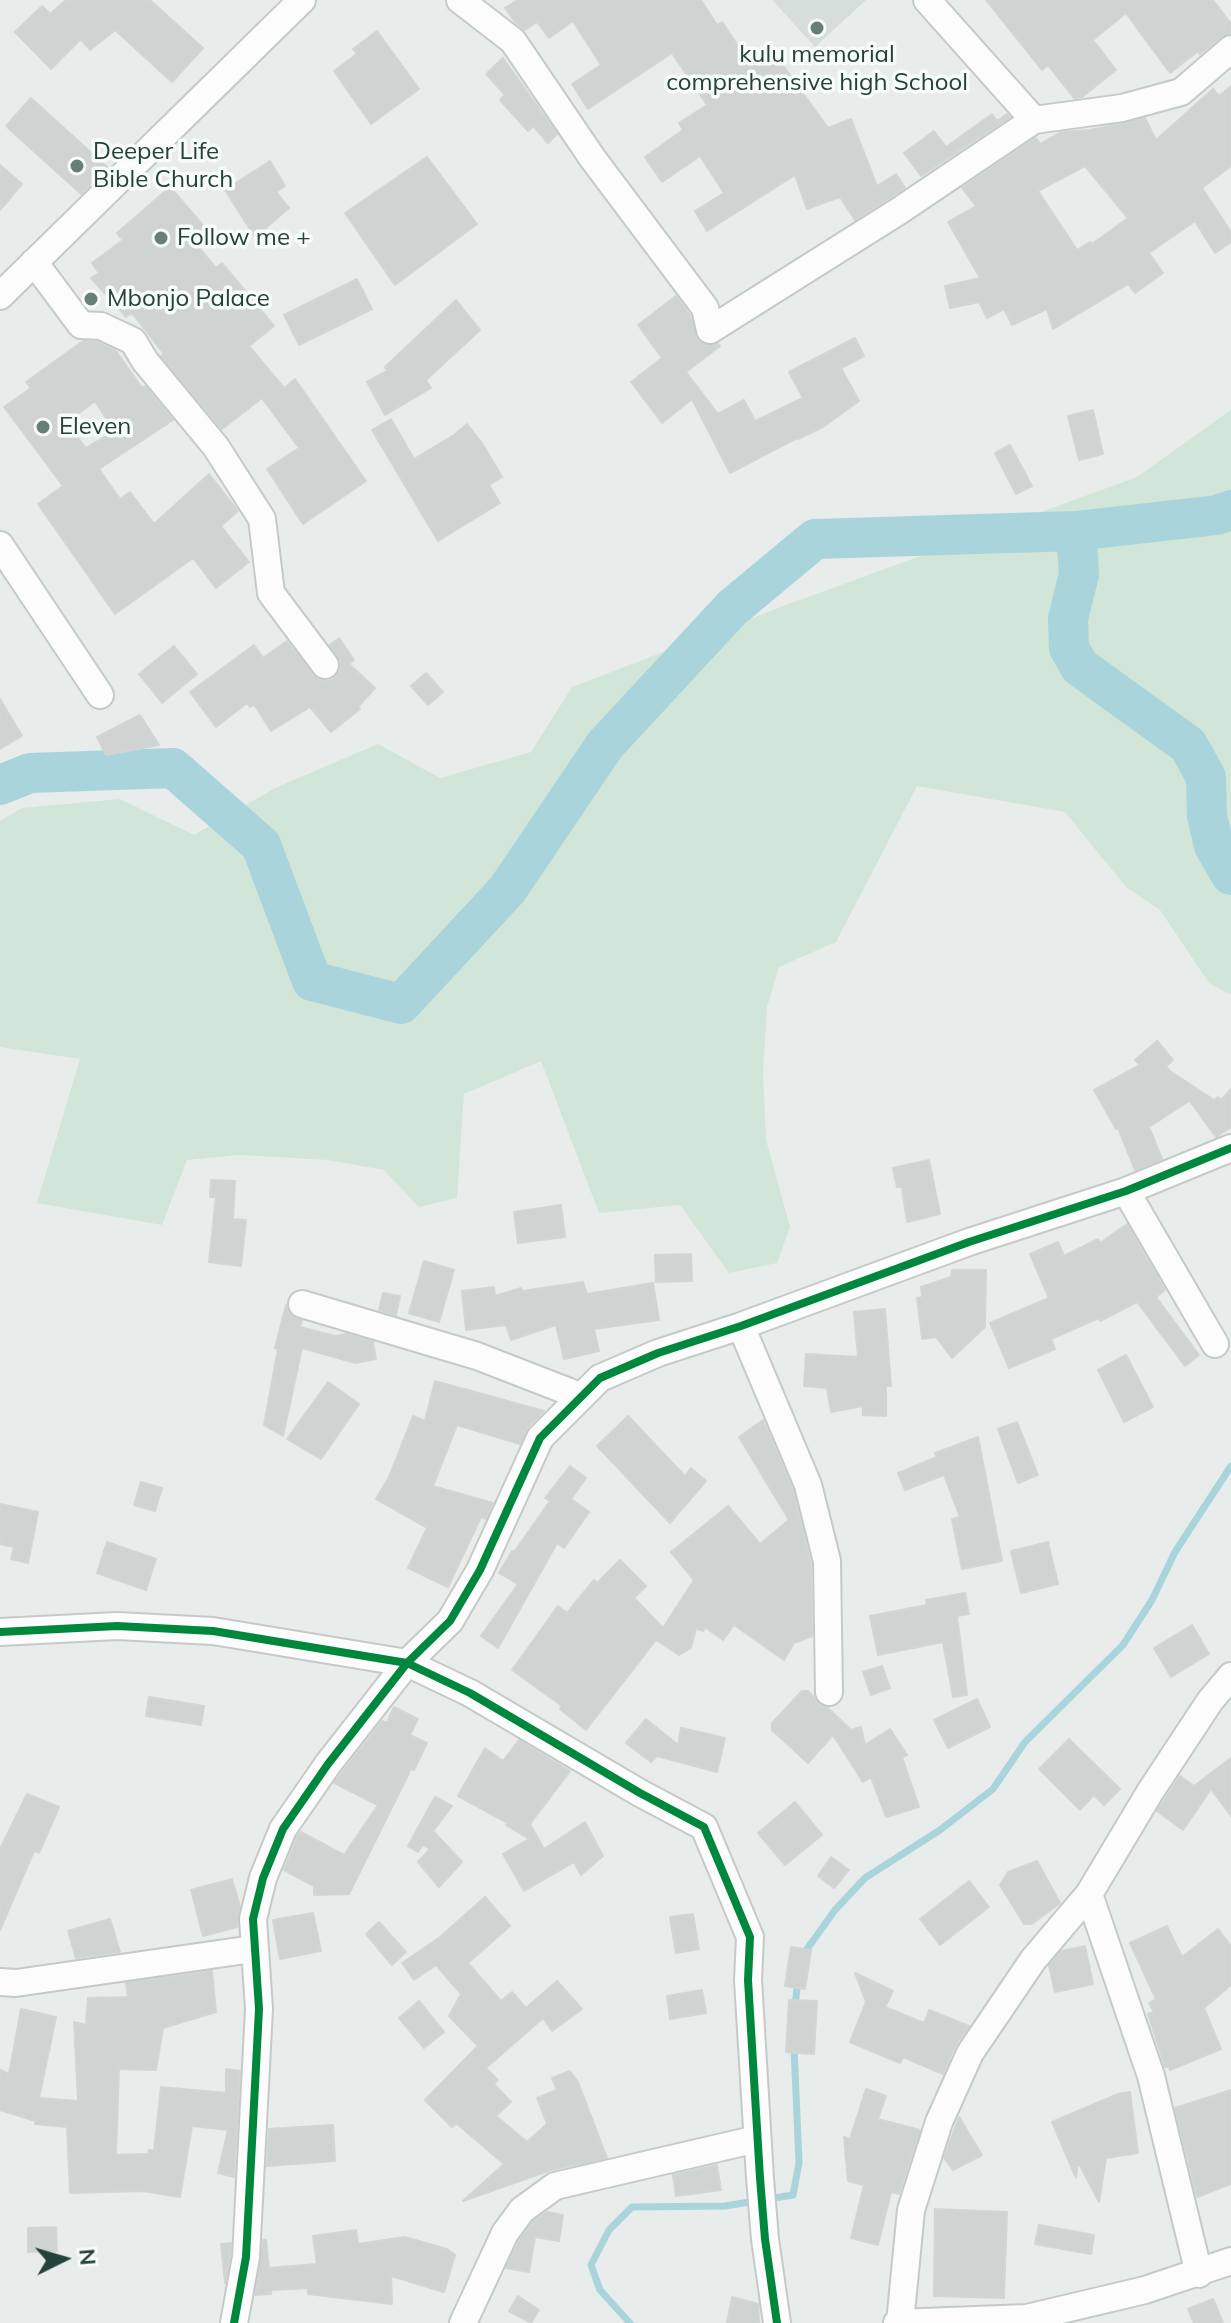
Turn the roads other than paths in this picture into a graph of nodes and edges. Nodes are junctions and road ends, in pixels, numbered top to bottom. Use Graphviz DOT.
graph roads {
  1 [pos="302,0"];
  2 [pos="460,0"];
  3 [pos="927,0"];
  4 [pos="276,11"];
  5 [pos="1231,49"];
  6 [pos="1034,120"];
  7 [pos="34,262"];
  8 [pos="0,296"];
  9 [pos="0,545"];
  10 [pos="325,665"];
  11 [pos="100,695"];
  12 [pos="1231,1148"];
  13 [pos="1126,1191"];
  14 [pos="302,1304"];
  15 [pos="741,1326"];
  16 [pos="1215,1344"];
  17 [pos="580,1396"];
  18 [pos="0,1632"];
  19 [pos="407,1663"];
  20 [pos="1231,1676"];
  21 [pos="829,1692"];
  22 [pos="1089,1894"];
  23 [pos="253,1949"];
  24 [pos="0,1982"];
  25 [pos="757,2139"];
  26 [pos="1231,2261"];
  27 [pos="1199,2274"];
  28 [pos="234,2323"];
  29 [pos="463,2323"];
  30 [pos="777,2323"];
  31 [pos="898,2323"];
  1 -- 4 [label="street"];
  2 -- 6 [label="street"];
  3 -- 6 [label="street"];
  4 -- 7 [label="street"];
  5 -- 6 [label="street"];
  7 -- 8 [label="street"];
  7 -- 10 [label="street"];
  9 -- 11 [label="street"];
  12 -- 13 [label="street"];
  13 -- 15 [label="street"];
  13 -- 16 [label="street"];
  14 -- 17 [label="street"];
  15 -- 17 [label="street"];
  15 -- 21 [label="street"];
  17 -- 19 [label="street"];
  18 -- 19 [label="street"];
  19 -- 23 [label="street"];
  19 -- 25 [label="street"];
  20 -- 22 [label="street"];
  22 -- 27 [label="street"];
  22 -- 31 [label="street"];
  23 -- 24 [label="street"];
  23 -- 28 [label="street"];
  25 -- 29 [label="street"];
  25 -- 30 [label="street"];
  26 -- 27 [label="street"];
  27 -- 31 [label="street"];
}
